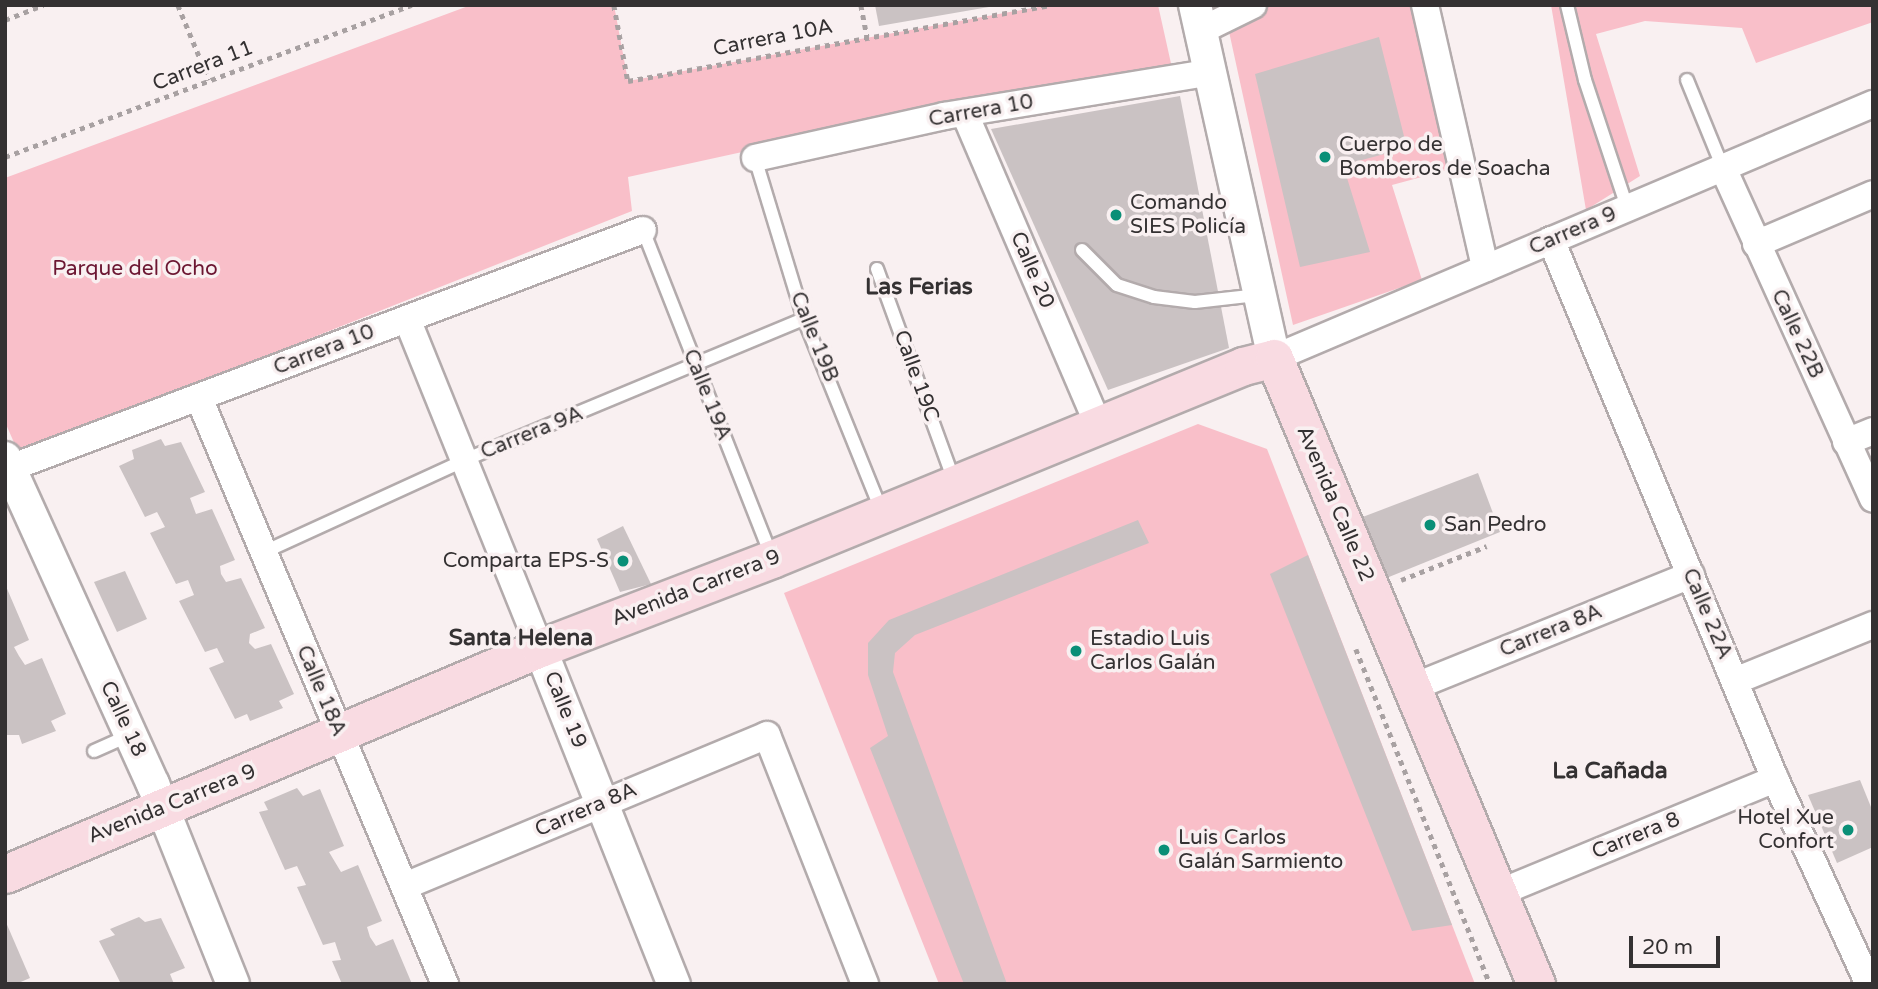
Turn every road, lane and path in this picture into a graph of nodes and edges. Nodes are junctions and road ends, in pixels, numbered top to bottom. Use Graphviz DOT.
graph roads {
  1 [pos="43,5"];
  2 [pos="178,5"];
  3 [pos="412,5"];
  4 [pos="614,5"];
  5 [pos="861,5"];
  6 [pos="1049,5"];
  7 [pos="1253,5"];
  8 [pos="1425,5"];
  9 [pos="1567,5"];
  10 [pos="1197,18"];
  11 [pos="5,20"];
  12 [pos="867,36"];
  13 [pos="1208,73"];
  14 [pos="209,80"];
  15 [pos="1687,80"];
  16 [pos="1873,104"];
  17 [pos="965,114"];
  18 [pos="5,157"];
  19 [pos="755,158"];
  20 [pos="1723,168"];
  21 [pos="1873,194"];
  22 [pos="1646,200"];
  23 [pos="643,230"];
  24 [pos="1552,240"];
  25 [pos="1756,244"];
  26 [pos="1082,250"];
  27 [pos="1485,268"];
  28 [pos="877,269"];
  29 [pos="1257,295"];
  30 [pos="407,319"];
  31 [pos="804,319"];
  32 [pos="1274,358"];
  33 [pos="695,366"];
  34 [pos="199,398"];
  35 [pos="1098,425"];
  36 [pos="1873,431"];
  37 [pos="1846,442"];
  38 [pos="467,459"];
  39 [pos="7,465"];
  40 [pos="955,484"];
  41 [pos="1873,499"];
  42 [pos="882,513"];
  43 [pos="1487,546"];
  44 [pos="262,553"];
  45 [pos="772,558"];
  46 [pos="1691,575"];
  47 [pos="1371,592"];
  48 [pos="1873,625"];
  49 [pos="1355,646"];
  50 [pos="540,648"];
  51 [pos="1735,681"];
  52 [pos="1411,688"];
  53 [pos="131,734"];
  54 [pos="340,736"];
  55 [pos="94,751"];
  56 [pos="1774,779"];
  57 [pos="602,803"];
  58 [pos="162,807"];
  59 [pos="5,874"];
  60 [pos="405,886"];
  61 [pos="1496,894"];
  62 [pos="1867,983"];
  63 [pos="233,984"];
  64 [pos="445,984"];
  65 [pos="674,984"];
  66 [pos="864,984"];
  67 [pos="1490,984"];
  68 [pos="1536,984"];
  1 -- 11 [label="path"];
  2 -- 14 [label="path"];
  3 -- 14 [label="path, Carrera 11"];
  4 -- 12 [label="path, Carrera 10A"];
  5 -- 12 [label="path"];
  6 -- 12 [label="path, Carrera 10A"];
  7 -- 10 [label="street"];
  8 -- 27 [label="street"];
  9 -- 22 [label="lane"];
  10 -- 13 [label="street, Avenida Calle 22"];
  13 -- 17 [label="street, Carrera 10"];
  13 -- 29 [label="street, Avenida Calle 22"];
  14 -- 18 [label="path, Carrera 11"];
  15 -- 20 [label="lane"];
  16 -- 20 [label="street, Carrera 9"];
  17 -- 19 [label="street, Carrera 10"];
  17 -- 35 [label="street, Calle 20"];
  19 -- 31 [label="lane, Calle 19B"];
  20 -- 22 [label="street, Carrera 9"];
  20 -- 25 [label="street, Calle 22B"];
  21 -- 25 [label="street"];
  22 -- 24 [label="street, Carrera 9"];
  23 -- 30 [label="street, Carrera 10"];
  23 -- 33 [label="lane, Calle 19A"];
  24 -- 27 [label="street, Carrera 9"];
  24 -- 46 [label="street, Calle 22A"];
  25 -- 37 [label="street, Calle 22B"];
  26 -- 29 [label="lane"];
  27 -- 32 [label="street, Carrera 9"];
  28 -- 40 [label="lane, Calle 19C"];
  29 -- 32 [label="street, Avenida Calle 22"];
  30 -- 34 [label="street, Carrera 10"];
  30 -- 38 [label="street, Calle 19"];
  31 -- 33 [label="lane, Carrera 9A"];
  31 -- 42 [label="lane, Calle 19B"];
  32 -- 35 [label="main road, Avenida Carrera 9"];
  32 -- 47 [label="main road, Avenida Calle 22"];
  33 -- 38 [label="lane, Carrera 9A"];
  33 -- 45 [label="lane, Calle 19A"];
  34 -- 39 [label="street, Carrera 10"];
  34 -- 44 [label="street, Calle 18A"];
  35 -- 40 [label="main road, Avenida Carrera 9"];
  36 -- 37 [label="street"];
  37 -- 41 [label="street, Calle 22B"];
  38 -- 44 [label="lane, Carrera 9A"];
  38 -- 50 [label="street, Calle 19"];
  39 -- 53 [label="street, Calle 18"];
  40 -- 42 [label="main road, Avenida Carrera 9"];
  42 -- 45 [label="main road, Avenida Carrera 9"];
  43 -- 47 [label="path"];
  44 -- 54 [label="street, Calle 18A"];
  45 -- 50 [label="main road, Avenida Carrera 9"];
  46 -- 51 [label="street, Calle 22A"];
  46 -- 52 [label="street, Carrera 8A"];
  47 -- 52 [label="main road, Avenida Calle 22"];
  48 -- 51 [label="street"];
  49 -- 67 [label="path"];
  50 -- 54 [label="main road, Avenida Carrera 9"];
  50 -- 57 [label="street, Calle 19"];
  51 -- 56 [label="street, Calle 22A"];
  52 -- 61 [label="main road, Avenida Calle 22"];
  53 -- 55 [label="lane"];
  53 -- 58 [label="street, Calle 18"];
  54 -- 58 [label="main road, Avenida Carrera 9"];
  54 -- 60 [label="street, Calle 18A"];
  56 -- 61 [label="street, Carrera 8"];
  56 -- 62 [label="street, Calle 22A"];
  57 -- 60 [label="street, Carrera 8A"];
  57 -- 65 [label="street, Calle 19"];
  57 -- 66 [label="street, Carrera 8A"];
  58 -- 59 [label="main road, Avenida Carrera 9"];
  58 -- 63 [label="street, Calle 18"];
  60 -- 64 [label="street, Calle 18A"];
  61 -- 68 [label="main road, Avenida Calle 22"];
}
